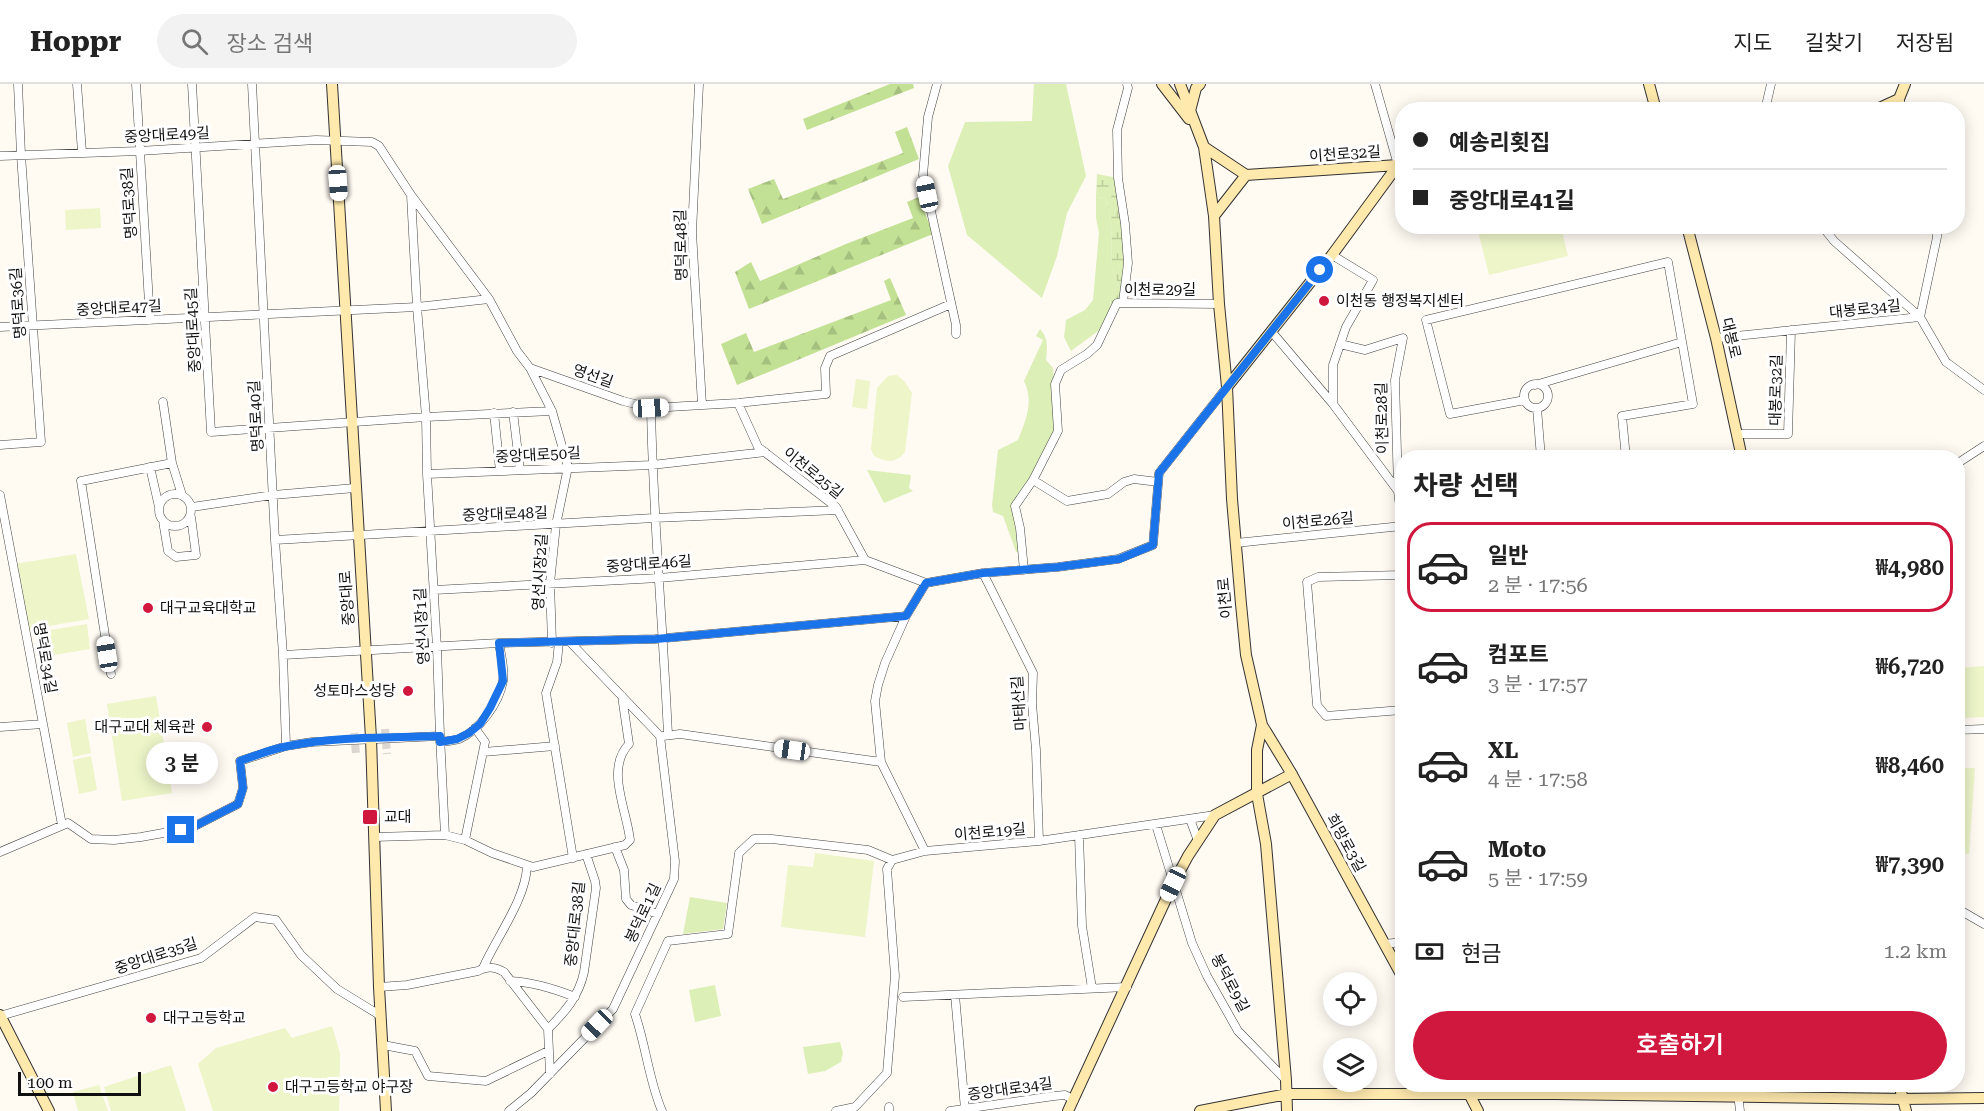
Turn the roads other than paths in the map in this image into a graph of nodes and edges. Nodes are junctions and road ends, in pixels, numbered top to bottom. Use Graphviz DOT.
graph roads {
  1 [pos="18,84"];
  2 [pos="77,84"];
  3 [pos="136,84"];
  4 [pos="192,84"];
  5 [pos="252,84"];
  6 [pos="332,84"];
  7 [pos="699,84"];
  8 [pos="937,84"];
  9 [pos="1127,84"];
  10 [pos="1162,84"];
  11 [pos="1180,84"];
  12 [pos="1200,84"];
  13 [pos="1375,84"];
  14 [pos="1649,84"];
  15 [pos="1771,84"];
  16 [pos="1905,84"];
  17 [pos="1654,102"];
  18 [pos="1767,102"];
  19 [pos="1901,102"];
  20 [pos="1190,111"];
  21 [pos="1197,130"];
  22 [pos="335,141"];
  23 [pos="256,144"];
  24 [pos="197,147"];
  25 [pos="1204,147"];
  26 [pos="1395,149"];
  27 [pos="139,151"];
  28 [pos="82,152"];
  29 [pos="21,155"];
  30 [pos="0,156"];
  31 [pos="1395,165"];
  32 [pos="1395,172"];
  33 [pos="1246,176"];
  34 [pos="411,195"];
  35 [pos="1214,216"];
  36 [pos="1689,234"];
  37 [pos="1828,234"];
  38 [pos="1937,234"];
  39 [pos="1332,255"];
  40 [pos="489,299"];
  41 [pos="1123,302"];
  42 [pos="951,304"];
  43 [pos="1219,304"];
  44 [pos="417,307"];
  45 [pos="346,310"];
  46 [pos="265,315"];
  47 [pos="206,317"];
  48 [pos="1920,317"];
  49 [pos="150,320"];
  50 [pos="0,327"];
  51 [pos="33,327"];
  52 [pos="1791,330"];
  53 [pos="1271,331"];
  54 [pos="956,334"];
  55 [pos="1716,338"];
  56 [pos="1682,342"];
  57 [pos="1340,344"];
  58 [pos="530,368"];
  59 [pos="1535,385"];
  60 [pos="1227,387"];
  61 [pos="1984,390"];
  62 [pos="1525,400"];
  63 [pos="163,402"];
  64 [pos="738,403"];
  65 [pos="1333,404"];
  66 [pos="702,405"];
  67 [pos="651,408"];
  68 [pos="1537,408"];
  69 [pos="552,411"];
  70 [pos="513,412"];
  71 [pos="494,413"];
  72 [pos="426,417"];
  73 [pos="353,423"];
  74 [pos="270,428"];
  75 [pos="1737,434"];
  76 [pos="0,445"];
  77 [pos="1984,446"];
  78 [pos="1397,450"];
  79 [pos="1540,450"];
  80 [pos="1625,450"];
  81 [pos="1740,450"];
  82 [pos="765,452"];
  83 [pos="1965,457"];
  84 [pos="172,463"];
  85 [pos="652,465"];
  86 [pos="150,467"];
  87 [pos="568,467"];
  88 [pos="520,470"];
  89 [pos="500,471"];
  90 [pos="427,474"];
  91 [pos="1033,480"];
  92 [pos="1158,482"];
  93 [pos="1395,487"];
  94 [pos="355,488"];
  95 [pos="0,495"];
  96 [pos="182,495"];
  97 [pos="273,495"];
  98 [pos="192,507"];
  99 [pos="159,508"];
  100 [pos="838,510"];
  101 [pos="191,517"];
  102 [pos="654,518"];
  103 [pos="163,521"];
  104 [pos="556,525"];
  105 [pos="1395,526"];
  106 [pos="430,530"];
  107 [pos="358,535"];
  108 [pos="275,540"];
  109 [pos="1236,543"];
  110 [pos="865,560"];
  111 [pos="1024,570"];
  112 [pos="983,573"];
  113 [pos="1395,575"];
  114 [pos="659,578"];
  115 [pos="550,583"];
  116 [pos="926,583"];
  117 [pos="434,590"];
  118 [pos="906,616"];
  119 [pos="663,638"];
  120 [pos="570,642"];
  121 [pos="499,643"];
  122 [pos="556,643"];
  123 [pos="437,648"];
  124 [pos="365,650"];
  125 [pos="283,655"];
  126 [pos="111,674"];
  127 [pos="622,696"];
  128 [pos="1395,711"];
  129 [pos="43,724"];
  130 [pos="1262,725"];
  131 [pos="0,727"];
  132 [pos="475,728"];
  133 [pos="1984,729"];
  134 [pos="1965,730"];
  135 [pos="664,736"];
  136 [pos="371,738"];
  137 [pos="440,739"];
  138 [pos="286,746"];
  139 [pos="555,746"];
  140 [pos="483,752"];
  141 [pos="881,762"];
  142 [pos="1292,774"];
  143 [pos="1257,794"];
  144 [pos="1215,815"];
  145 [pos="1190,819"];
  146 [pos="62,825"];
  147 [pos="1156,825"];
  148 [pos="446,834"];
  149 [pos="1079,835"];
  150 [pos="374,837"];
  151 [pos="465,840"];
  152 [pos="1039,841"];
  153 [pos="1198,841"];
  154 [pos="615,848"];
  155 [pos="925,851"];
  156 [pos="0,852"];
  157 [pos="586,854"];
  158 [pos="573,858"];
  159 [pos="892,860"];
  160 [pos="527,866"];
  161 [pos="1173,884"];
  162 [pos="1965,913"];
  163 [pos="658,914"];
  164 [pos="1984,924"];
  165 [pos="1395,943"];
  166 [pos="1384,944"];
  167 [pos="1395,964"];
  168 [pos="483,968"];
  169 [pos="510,981"];
  170 [pos="379,987"];
  171 [pos="1127,987"];
  172 [pos="1092,988"];
  173 [pos="955,995"];
  174 [pos="575,997"];
  175 [pos="903,997"];
  176 [pos="0,1016"];
  177 [pos="381,1016"];
  178 [pos="548,1029"];
  179 [pos="383,1045"];
  180 [pos="548,1051"];
  181 [pos="550,1074"];
  182 [pos="1286,1080"];
  183 [pos="1468,1092"];
  184 [pos="1511,1092"];
  185 [pos="1632,1092"];
  186 [pos="1738,1092"];
  187 [pos="1901,1092"];
  188 [pos="1287,1094"];
  189 [pos="1470,1095"];
  190 [pos="1739,1096"];
  191 [pos="1984,1098"];
  192 [pos="1903,1099"];
  193 [pos="1074,1100"];
  194 [pos="965,1109"];
  195 [pos="49,1111"];
  196 [pos="386,1111"];
  197 [pos="509,1111"];
  198 [pos="662,1111"];
  199 [pos="836,1111"];
  200 [pos="950,1111"];
  201 [pos="1068,1111"];
  202 [pos="1200,1111"];
  203 [pos="1287,1111"];
  204 [pos="1478,1111"];
  205 [pos="1740,1111"];
  206 [pos="1906,1111"];
  1 -- 29 [label="street, 명덕로36길"];
  2 -- 28 [label="street"];
  3 -- 27 [label="street, 명덕로38길"];
  4 -- 24 [label="street, 중앙대로45길"];
  5 -- 23 [label="street, 명덕로40길"];
  6 -- 22 [label="street, 중앙대로"];
  7 -- 66 [label="street, 명덕로48길"];
  8 -- 42 [label="street"];
  9 -- 41 [label="street"];
  10 -- 21 [label="street"];
  11 -- 20 [label="street, 이천로"];
  12 -- 20 [label="street"];
  13 -- 26 [label="street, 이천로32길"];
  14 -- 17 [label="street"];
  15 -- 18 [label="street"];
  16 -- 19 [label="street"];
  20 -- 21 [label="street, 이천로"];
  21 -- 25 [label="street, 이천로"];
  22 -- 23 [label="street, 중앙대로49길"];
  22 -- 34 [label="street, 중앙대로49길"];
  22 -- 45 [label="street, 중앙대로"];
  23 -- 24 [label="street, 중앙대로49길"];
  23 -- 46 [label="street, 명덕로40길"];
  24 -- 27 [label="street, 중앙대로49길"];
  24 -- 47 [label="street, 중앙대로45길"];
  25 -- 33 [label="street"];
  25 -- 35 [label="street, 이천로"];
  27 -- 28 [label="street, 중앙대로49길"];
  27 -- 49 [label="street, 명덕로38길"];
  28 -- 29 [label="street, 중앙대로49길"];
  29 -- 30 [label="street, 중앙대로49길"];
  29 -- 51 [label="street, 명덕로36길"];
  31 -- 33 [label="street, 이천로32길"];
  32 -- 39 [label="street"];
  33 -- 35 [label="street"];
  34 -- 40 [label="street"];
  34 -- 44 [label="street, 영선시장1길"];
  35 -- 43 [label="street, 이천로"];
  36 -- 55 [label="street, 대봉로"];
  37 -- 48 [label="street, 대봉로34길"];
  38 -- 48 [label="street"];
  39 -- 53 [label="street"];
  39 -- 57 [label="street"];
  40 -- 44 [label="street"];
  40 -- 58 [label="street"];
  41 -- 43 [label="street, 이천로29길"];
  41 -- 91 [label="street, 이천로29길"];
  42 -- 54 [label="street"];
  42 -- 64 [label="street, 영선길"];
  43 -- 60 [label="street, 이천로"];
  44 -- 45 [label="street"];
  44 -- 72 [label="street, 영선시장1길"];
  45 -- 46 [label="street, 중앙대로47길"];
  45 -- 73 [label="street, 중앙대로"];
  46 -- 47 [label="street, 중앙대로47길"];
  46 -- 74 [label="street, 명덕로40길"];
  47 -- 49 [label="street, 중앙대로47길"];
  47 -- 74 [label="street, 중앙대로45길"];
  48 -- 52 [label="street, 대봉로34길"];
  48 -- 61 [label="street"];
  49 -- 51 [label="street, 중앙대로47길"];
  50 -- 51 [label="street, 중앙대로47길"];
  51 -- 76 [label="street, 명덕로36길"];
  52 -- 55 [label="street, 대봉로34길"];
  52 -- 75 [label="street, 대봉로32길"];
  53 -- 60 [label="street"];
  53 -- 65 [label="street, 이천로28길"];
  55 -- 75 [label="street, 대봉로"];
  56 -- 59 [label="street"];
  56 -- 62 [label="street"];
  56 -- 80 [label="street"];
  57 -- 65 [label="street"];
  57 -- 78 [label="street, 이천로28길"];
  58 -- 67 [label="street, 영선길"];
  58 -- 69 [label="street, 영선시장2길"];
  59 -- 62 [label="street"];
  59 -- 68 [label="street"];
  60 -- 92 [label="street"];
  60 -- 109 [label="street, 이천로"];
  62 -- 68 [label="street"];
  63 -- 84 [label="street"];
  64 -- 66 [label="street, 영선길"];
  64 -- 82 [label="street, 이천로25길"];
  65 -- 93 [label="street, 이천로28길"];
  66 -- 67 [label="street, 영선길"];
  67 -- 85 [label="street"];
  68 -- 79 [label="street"];
  69 -- 70 [label="street"];
  69 -- 87 [label="street, 영선시장2길"];
  70 -- 71 [label="street"];
  70 -- 88 [label="street"];
  71 -- 72 [label="street"];
  71 -- 89 [label="street"];
  72 -- 73 [label="street, 중앙대로45길"];
  72 -- 90 [label="street, 영선시장1길"];
  73 -- 74 [label="street, 중앙대로45길"];
  73 -- 94 [label="street, 중앙대로"];
  74 -- 97 [label="street, 명덕로40길"];
  75 -- 81 [label="street, 대봉로"];
  77 -- 83 [label="street"];
  82 -- 85 [label="street, 중앙대로50길"];
  82 -- 100 [label="street, 이천로25길"];
  84 -- 86 [label="street"];
  84 -- 96 [label="street"];
  85 -- 87 [label="street, 중앙대로50길"];
  85 -- 102 [label="street"];
  86 -- 99 [label="street"];
  86 -- 126 [label="street"];
  87 -- 88 [label="street, 중앙대로50길"];
  87 -- 104 [label="street, 영선시장2길"];
  88 -- 89 [label="street, 중앙대로50길"];
  89 -- 90 [label="street, 중앙대로50길"];
  90 -- 106 [label="street, 영선시장1길"];
  91 -- 92 [label="street"];
  91 -- 111 [label="street, 이천로29길"];
  92 -- 111 [label="street"];
  94 -- 97 [label="street"];
  94 -- 107 [label="street, 중앙대로"];
  95 -- 129 [label="street, 명덕로34길"];
  96 -- 98 [label="street"];
  96 -- 99 [label="street"];
  97 -- 98 [label="street"];
  97 -- 108 [label="street, 명덕로40길"];
  98 -- 101 [label="street"];
  99 -- 103 [label="street"];
  100 -- 102 [label="street, 중앙대로48길"];
  100 -- 110 [label="street, 이천로25길"];
  101 -- 103 [label="street"];
  101 -- 103 [label="street"];
  102 -- 104 [label="street, 중앙대로48길"];
  102 -- 114 [label="street"];
  104 -- 106 [label="street, 중앙대로48길"];
  104 -- 115 [label="street, 영선시장2길"];
  105 -- 109 [label="street, 이천로26길"];
  106 -- 107 [label="street, 중앙대로48길"];
  106 -- 117 [label="street, 영선시장1길"];
  107 -- 108 [label="street, 중앙대로48길"];
  107 -- 124 [label="street, 중앙대로"];
  108 -- 125 [label="street, 명덕로40길"];
  109 -- 130 [label="street, 이천로"];
  110 -- 114 [label="street, 중앙대로46길"];
  110 -- 116 [label="street"];
  111 -- 112 [label="street"];
  112 -- 116 [label="street"];
  112 -- 152 [label="street, 마태산길"];
  113 -- 128 [label="street"];
  114 -- 115 [label="street, 중앙대로46길"];
  114 -- 119 [label="street, 봉덕로1길"];
  115 -- 117 [label="street, 중앙대로46길"];
  115 -- 122 [label="street, 영선시장2길"];
  116 -- 118 [label="street"];
  117 -- 123 [label="street, 영선시장1길"];
  118 -- 119 [label="street"];
  118 -- 141 [label="street"];
  119 -- 120 [label="street"];
  119 -- 135 [label="street, 봉덕로1길"];
  120 -- 122 [label="street"];
  120 -- 127 [label="street"];
  121 -- 122 [label="street"];
  121 -- 123 [label="street"];
  121 -- 132 [label="street"];
  122 -- 139 [label="street, 영선시장2길"];
  123 -- 124 [label="street"];
  123 -- 137 [label="street, 영선시장1길"];
  124 -- 125 [label="street"];
  124 -- 136 [label="street, 중앙대로"];
  125 -- 138 [label="street, 명덕로40길"];
  127 -- 135 [label="street"];
  127 -- 154 [label="street"];
  129 -- 131 [label="street"];
  129 -- 146 [label="street, 명덕로34길"];
  130 -- 142 [label="street, 희망로3길"];
  130 -- 143 [label="street, 이천로"];
  132 -- 137 [label="street"];
  132 -- 140 [label="street"];
  133 -- 134 [label="street"];
  135 -- 141 [label="street"];
  135 -- 163 [label="street, 봉덕로1길"];
  136 -- 137 [label="street"];
  136 -- 138 [label="street"];
  136 -- 150 [label="street, 중앙대로"];
  137 -- 148 [label="street, 영선시장1길"];
  138 -- 146 [label="street"];
  139 -- 140 [label="street"];
  139 -- 158 [label="street, 영선시장2길"];
  140 -- 151 [label="street"];
  141 -- 155 [label="street"];
  142 -- 143 [label="street"];
  142 -- 166 [label="street, 희망로3길"];
  143 -- 144 [label="street"];
  143 -- 182 [label="street, 이천로"];
  144 -- 145 [label="street, 이천로19길"];
  144 -- 153 [label="street"];
  145 -- 147 [label="street, 이천로19길"];
  145 -- 153 [label="street"];
  146 -- 156 [label="street"];
  147 -- 149 [label="street, 이천로19길"];
  147 -- 161 [label="street"];
  148 -- 150 [label="street"];
  148 -- 151 [label="street"];
  149 -- 152 [label="street, 이천로19길"];
  149 -- 172 [label="street"];
  150 -- 170 [label="street, 중앙대로"];
  151 -- 160 [label="street"];
  152 -- 155 [label="street, 이천로19길"];
  153 -- 161 [label="street"];
  154 -- 157 [label="street"];
  154 -- 163 [label="street"];
  155 -- 159 [label="street, 이천로19길"];
  157 -- 158 [label="street"];
  157 -- 174 [label="street, 중앙대로38길"];
  158 -- 160 [label="street"];
  159 -- 198 [label="street"];
  159 -- 199 [label="street"];
  160 -- 168 [label="street"];
  161 -- 171 [label="street"];
  161 -- 182 [label="street, 봉덕로9길"];
  162 -- 164 [label="street"];
  163 -- 181 [label="street, 봉덕로1길"];
  165 -- 166 [label="street"];
  166 -- 167 [label="street, 희망로3길"];
  168 -- 169 [label="street"];
  168 -- 170 [label="street"];
  169 -- 174 [label="street"];
  169 -- 178 [label="street"];
  170 -- 177 [label="street, 중앙대로"];
  171 -- 172 [label="street"];
  171 -- 193 [label="street"];
  172 -- 173 [label="street"];
  173 -- 175 [label="street"];
  173 -- 194 [label="street"];
  174 -- 178 [label="street, 중앙대로38길"];
  176 -- 177 [label="street, 중앙대로35길"];
  176 -- 195 [label="street"];
  177 -- 179 [label="street, 중앙대로"];
  178 -- 180 [label="street"];
  179 -- 180 [label="street"];
  179 -- 196 [label="street, 중앙대로"];
  180 -- 181 [label="street"];
  181 -- 197 [label="street, 봉덕로1길"];
  182 -- 188 [label="street, 이천로"];
  183 -- 189 [label="street"];
  184 -- 189 [label="street"];
  185 -- 190 [label="street"];
  186 -- 190 [label="street"];
  187 -- 192 [label="street"];
  188 -- 189 [label="street"];
  188 -- 202 [label="street"];
  188 -- 203 [label="street, 이천로"];
  189 -- 204 [label="street"];
  190 -- 192 [label="street"];
  190 -- 205 [label="street"];
  191 -- 192 [label="street"];
  192 -- 206 [label="street"];
  193 -- 194 [label="street, 중앙대로34길"];
  193 -- 201 [label="street"];
  194 -- 200 [label="street, 중앙대로34길"];
}
